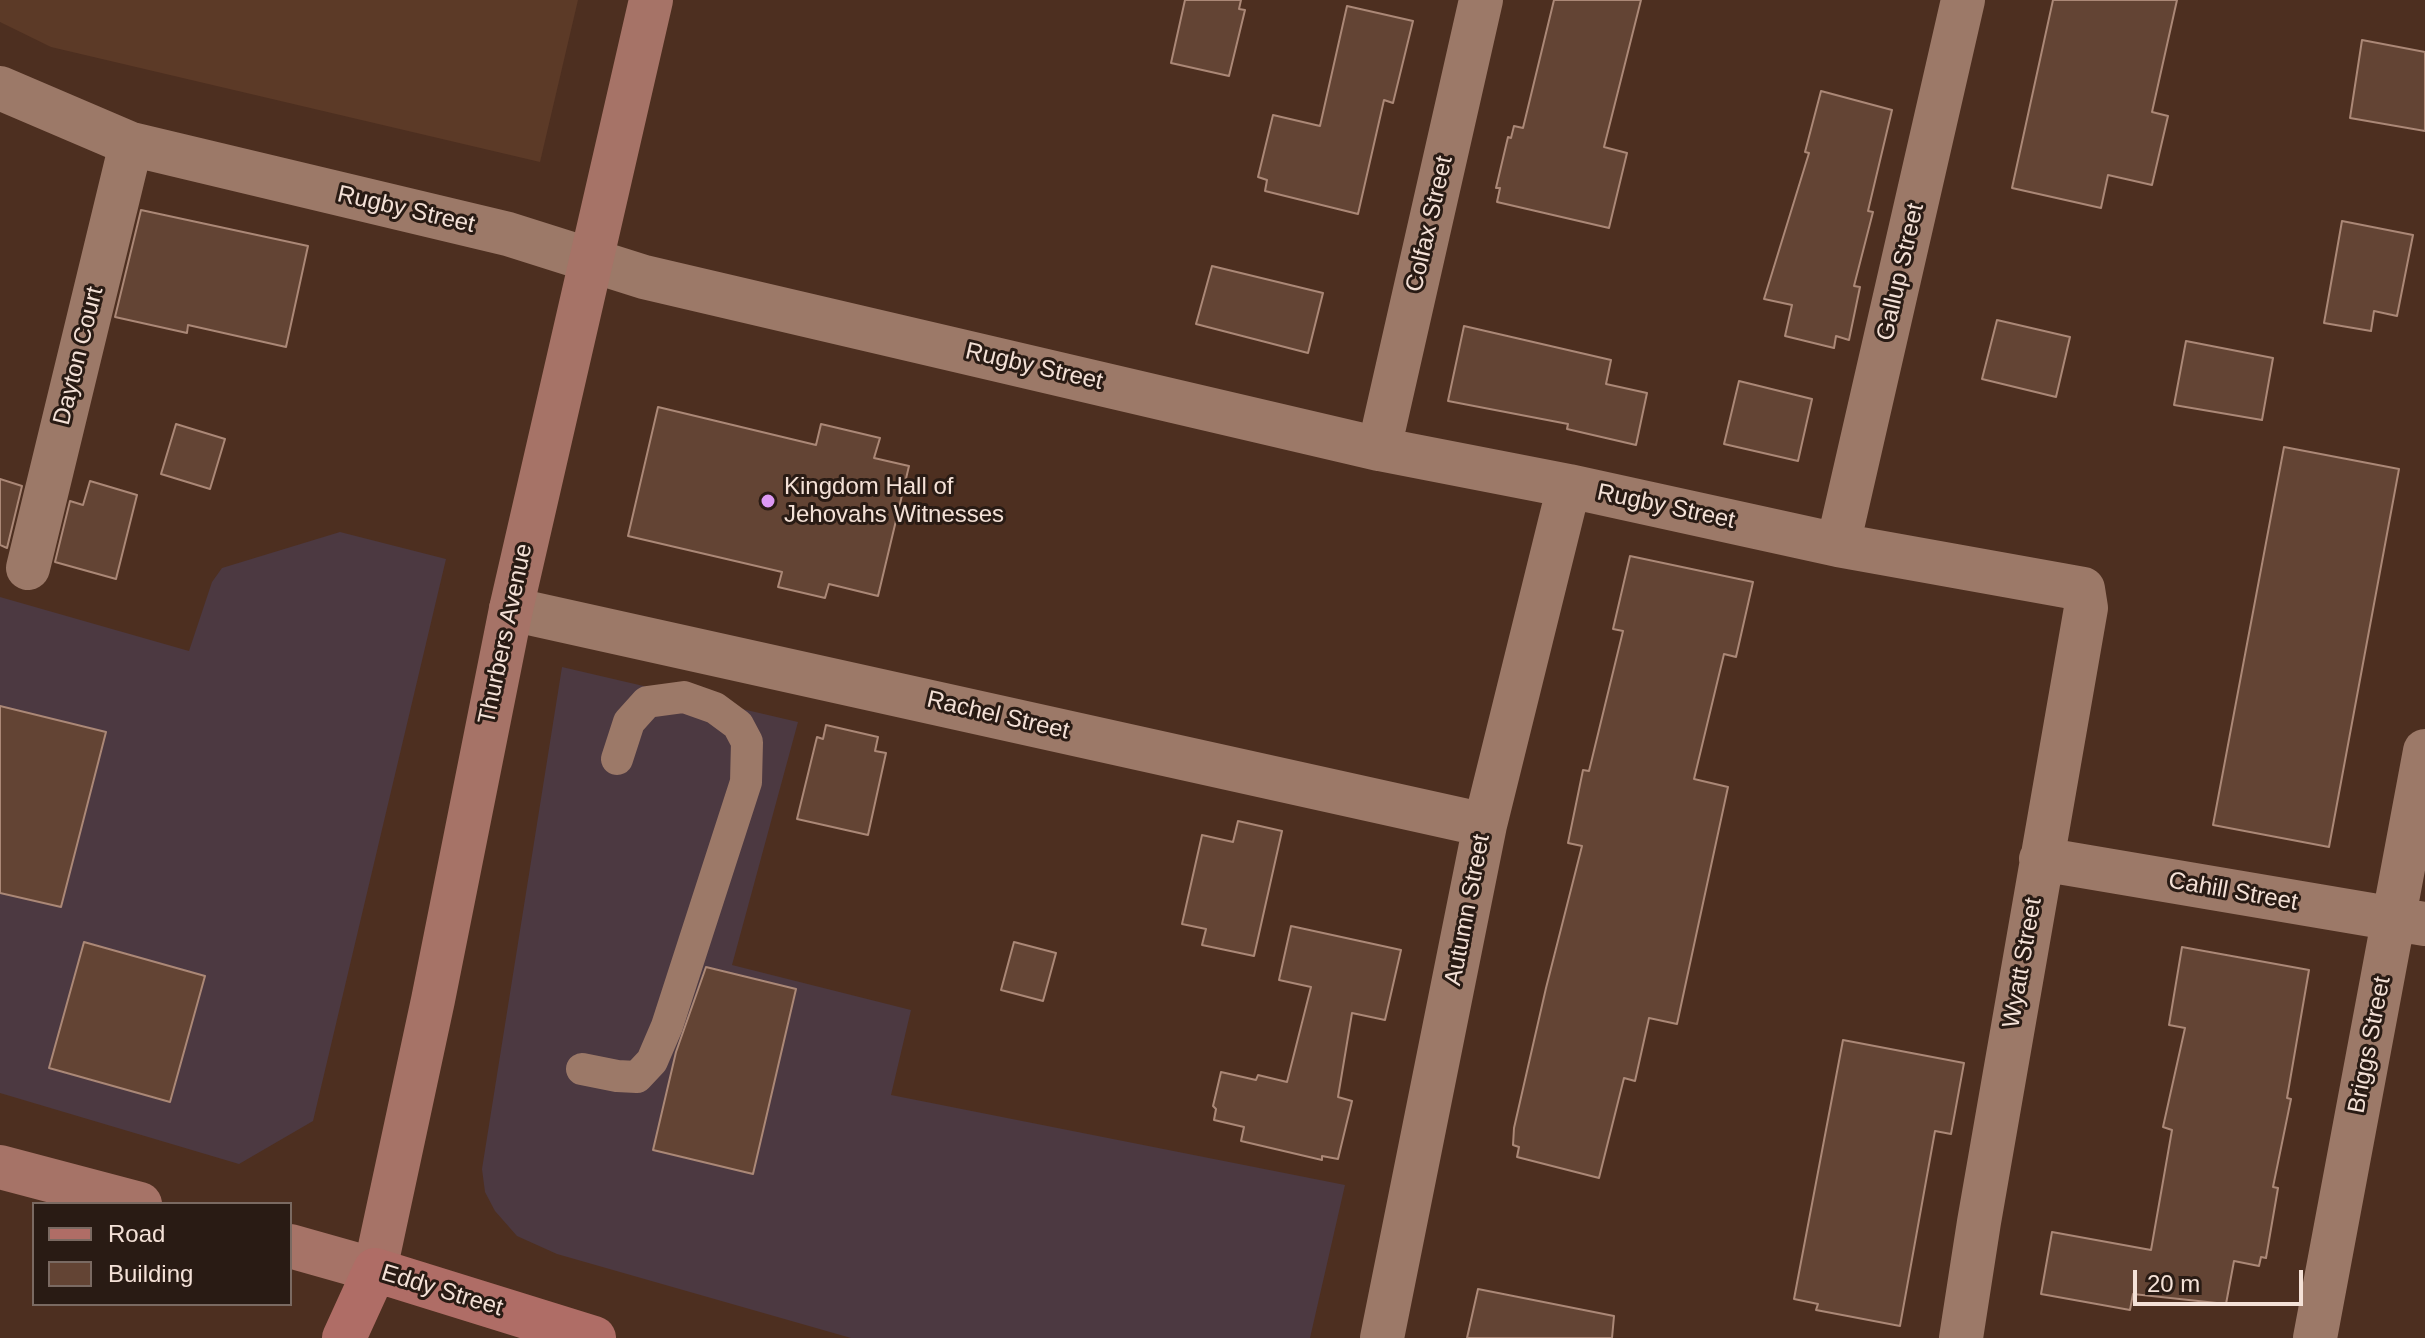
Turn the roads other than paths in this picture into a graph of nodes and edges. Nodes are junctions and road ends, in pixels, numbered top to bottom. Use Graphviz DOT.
graph roads {
  1 [pos="651,0"];
  2 [pos="1481,0"];
  3 [pos="1963,0"];
  4 [pos="0,88"];
  5 [pos="131,144"];
  6 [pos="590,261"];
  7 [pos="1379,449"];
  8 [pos="1569,486"];
  9 [pos="1838,545"];
  10 [pos="28,568"];
  11 [pos="2083,589"];
  12 [pos="511,609"];
  13 [pos="2425,751"];
  14 [pos="617,759"];
  15 [pos="1485,825"];
  16 [pos="2041,859"];
  17 [pos="2409,922"];
  18 [pos="582,1069"];
  19 [pos="0,1167"];
  20 [pos="132,1202"];
  21 [pos="292,1247"];
  22 [pos="375,1270"];
  23 [pos="344,1338"];
  24 [pos="378,1338"];
  25 [pos="594,1338"];
  26 [pos="1382,1338"];
  27 [pos="1961,1338"];
  28 [pos="2315,1338"];
  1 -- 6 [label="main road, Thurbers Avenue"];
  2 -- 7 [label="street, Colfax Street"];
  3 -- 9 [label="street, Gallup Street"];
  4 -- 5 [label="street, Rugby Street"];
  5 -- 6 [label="street, Rugby Street"];
  5 -- 10 [label="street, Dayton Court"];
  6 -- 7 [label="street, Rugby Street"];
  6 -- 12 [label="main road, Thurbers Avenue"];
  7 -- 8 [label="street, Rugby Street"];
  8 -- 9 [label="street, Rugby Street"];
  8 -- 15 [label="street, Autumn Street"];
  9 -- 11 [label="street, Rugby Street"];
  11 -- 16 [label="street, Wyatt Street"];
  12 -- 15 [label="street, Rachel Street"];
  12 -- 22 [label="main road, Thurbers Avenue"];
  13 -- 17 [label="street, Briggs Street"];
  14 -- 18 [label="lane"];
  15 -- 26 [label="street, Autumn Street"];
  16 -- 17 [label="street, Cahill Street"];
  16 -- 27 [label="street, Wyatt Street"];
  17 -- 28 [label="street, Briggs Street"];
  19 -- 20 [label="main road"];
  21 -- 22 [label="main road, Eddy Street"];
  22 -- 23 [label="main road, Thurbers Avenue"];
  22 -- 24 [label="main road, Thurbers Avenue"];
  22 -- 25 [label="main road, Eddy Street"];
}
